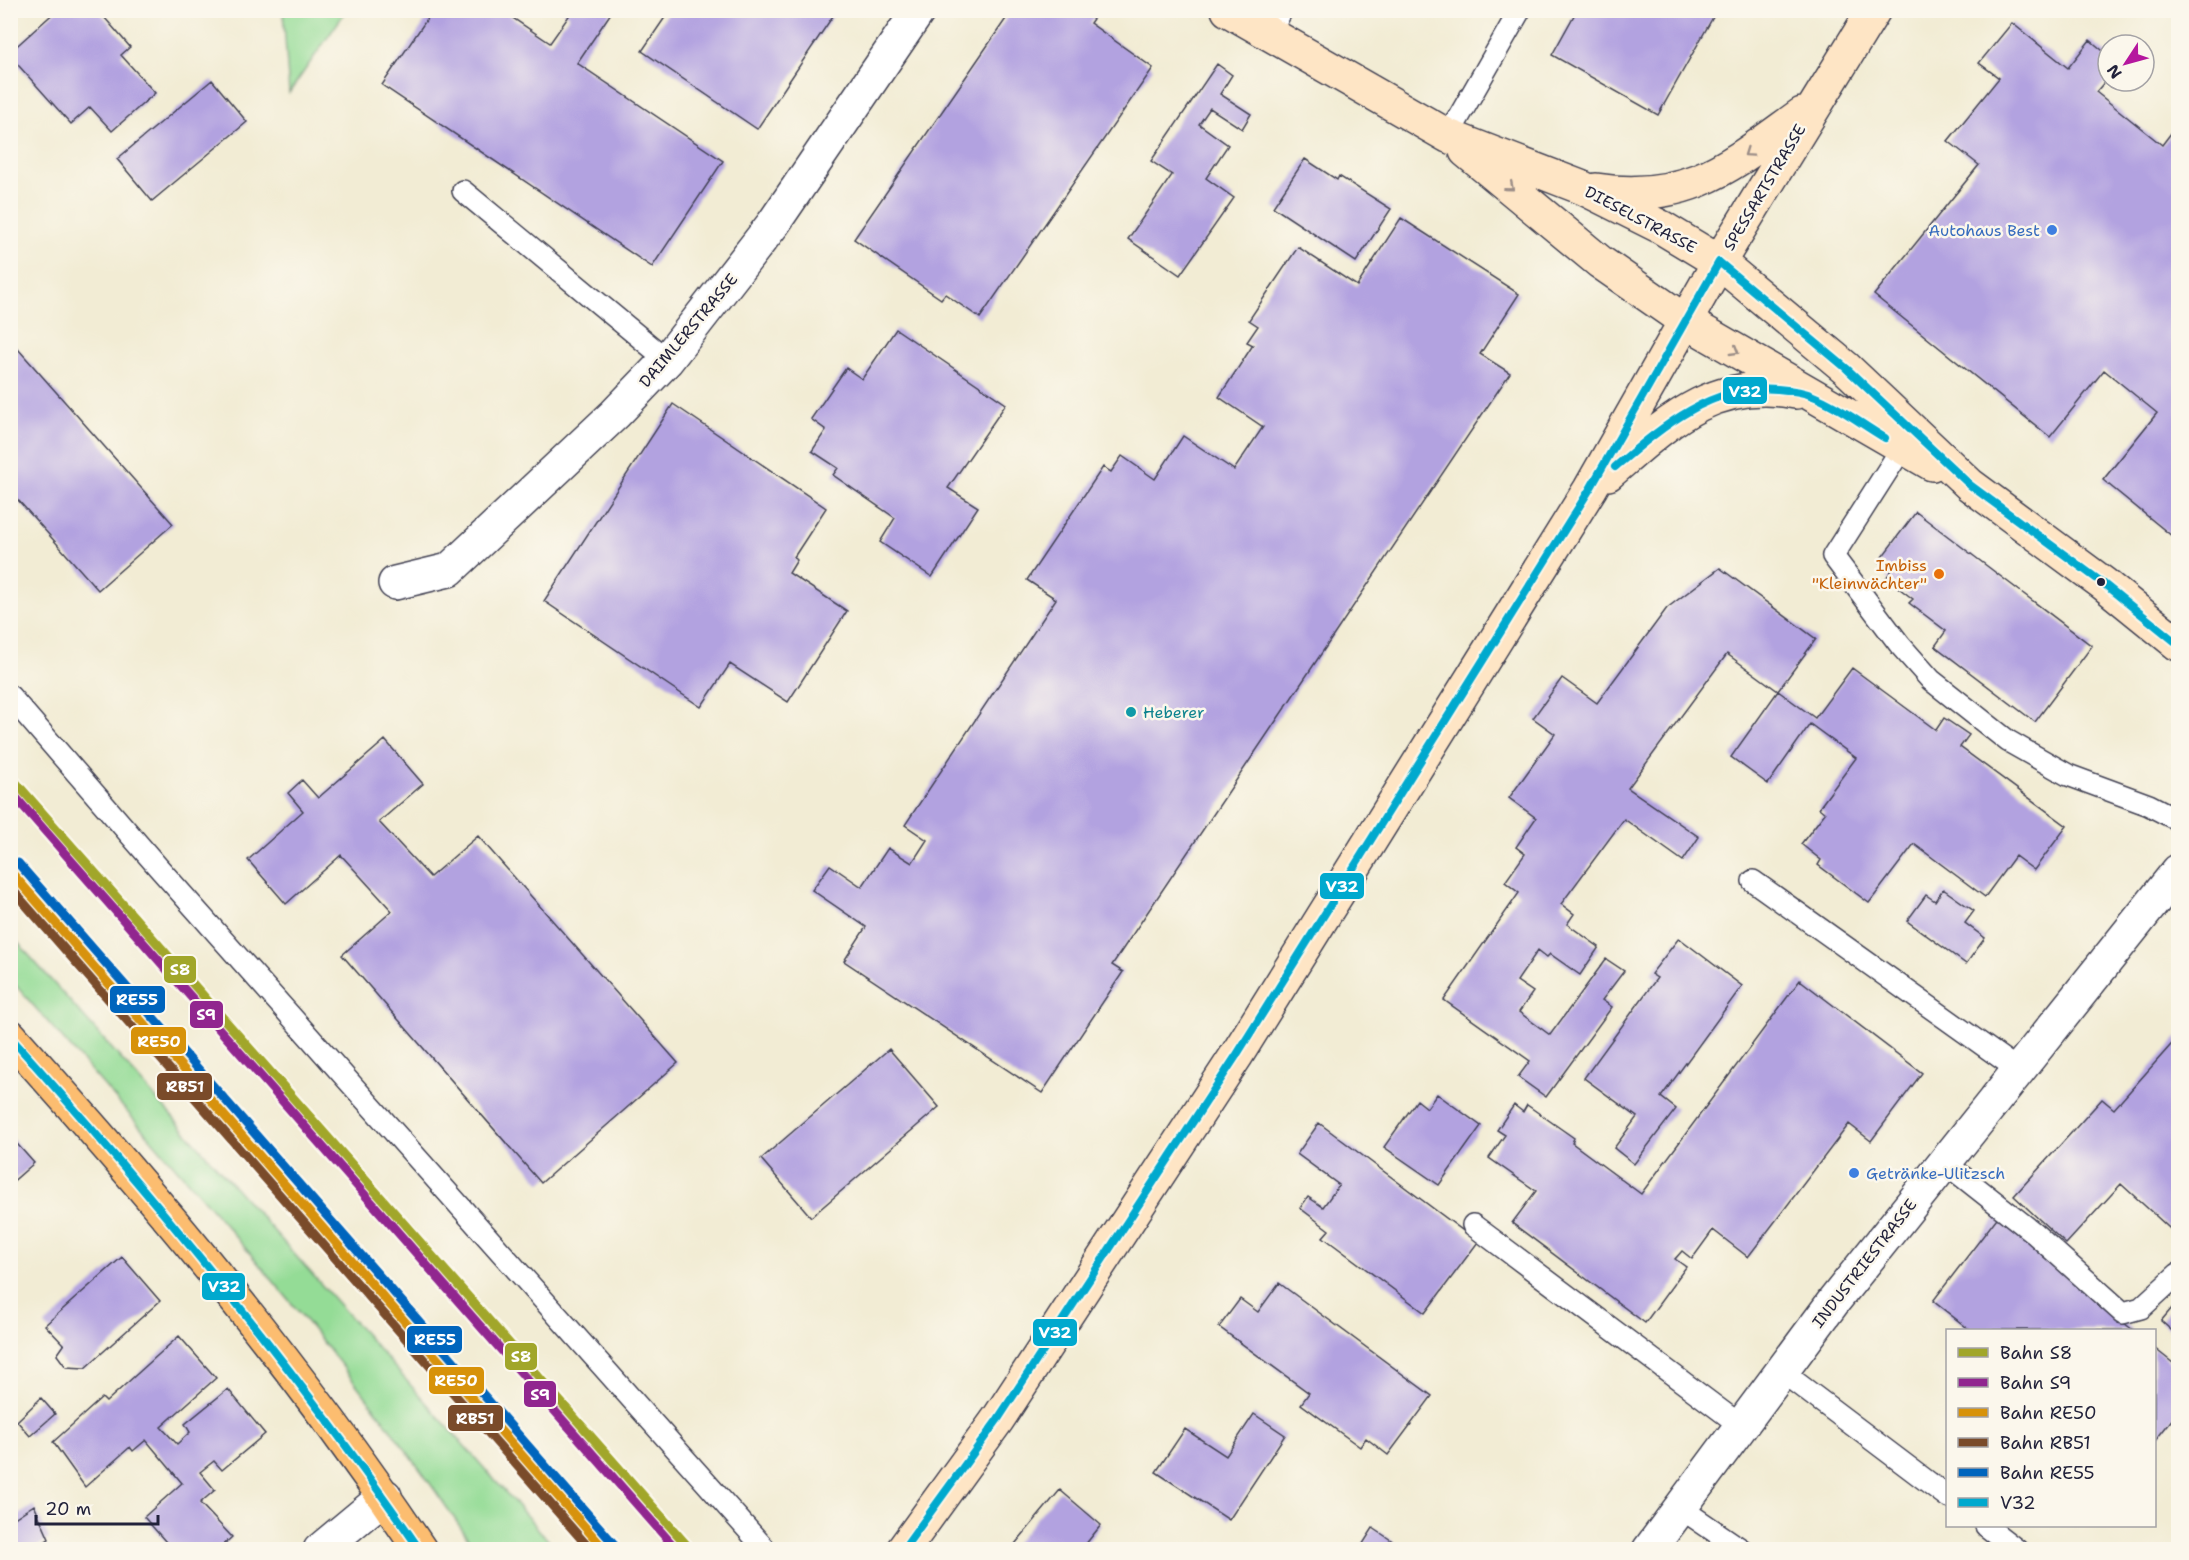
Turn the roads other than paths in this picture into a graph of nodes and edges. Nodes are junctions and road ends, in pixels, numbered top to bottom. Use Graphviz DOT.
graph roads {
  1 [pos="919,10"];
  2 [pos="1228,10"];
  3 [pos="1520,10"];
  4 [pos="1874,10"];
  5 [pos="1275,22"];
  6 [pos="1813,106"];
  7 [pos="1448,136"];
  8 [pos="1583,188"];
  9 [pos="464,191"];
  10 [pos="1719,262"];
  11 [pos="1685,321"];
  12 [pos="667,360"];
  13 [pos="1812,395"];
  14 [pos="1902,448"];
  15 [pos="1971,485"];
  16 [pos="1590,489"];
  17 [pos="395,583"];
  18 [pos="2178,644"];
  19 [pos="10,696"];
  20 [pos="2178,820"];
  21 [pos="2178,871"];
  22 [pos="1753,881"];
  23 [pos="10,1036"];
  24 [pos="2018,1070"];
  25 [pos="1944,1162"];
  26 [pos="1473,1226"];
  27 [pos="2178,1274"];
  28 [pos="1780,1371"];
  29 [pos="1740,1425"];
  30 [pos="385,1496"];
  31 [pos="1946,1496"];
  32 [pos="1679,1507"];
  33 [pos="1987,1527"];
  34 [pos="320,1550"];
  35 [pos="420,1550"];
  36 [pos="766,1550"];
  37 [pos="903,1550"];
  38 [pos="1649,1550"];
  39 [pos="1742,1550"];
  40 [pos="2018,1550"];
  1 -- 12 [label="street, DAIMLERSTRASSE"];
  2 -- 5 [label="street, DIESELSTRASSE"];
  3 -- 7 [label="lane"];
  4 -- 6 [label="street, SPESSARTSTRASSE"];
  5 -- 7 [label="street, DIESELSTRASSE"];
  6 -- 8 [label="street, one-way"];
  6 -- 10 [label="street, SPESSARTSTRASSE"];
  7 -- 8 [label="street, DIESELSTRASSE"];
  7 -- 11 [label="street, DIESELSTRASSE, one-way"];
  8 -- 10 [label="street, DIESELSTRASSE"];
  9 -- 12 [label="lane"];
  10 -- 11 [label="street, SPESSARTSTRASSE"];
  10 -- 15 [label="street, DIESELSTRASSE"];
  11 -- 13 [label="street, DIESELSTRASSE, one-way"];
  11 -- 16 [label="street, SPESSARTSTRASSE"];
  12 -- 17 [label="street, DAIMLERSTRASSE"];
  13 -- 14 [label="street, DIESELSTRASSE"];
  13 -- 16 [label="street"];
  14 -- 15 [label="street, DIESELSTRASSE"];
  14 -- 20 [label="lane"];
  15 -- 18 [label="street, DIESELSTRASSE"];
  16 -- 37 [label="street, SPESSARTSTRASSE"];
  19 -- 36 [label="lane"];
  21 -- 24 [label="street, INDUSTRIESTRASSE"];
  22 -- 24 [label="lane"];
  23 -- 30 [label="main road"];
  24 -- 25 [label="street, INDUSTRIESTRASSE"];
  25 -- 27 [label="lane"];
  25 -- 28 [label="street, INDUSTRIESTRASSE"];
  26 -- 29 [label="lane"];
  28 -- 29 [label="street, INDUSTRIESTRASSE"];
  28 -- 31 [label="lane"];
  29 -- 32 [label="street, INDUSTRIESTRASSE"];
  30 -- 34 [label="street"];
  30 -- 35 [label="main road"];
  32 -- 38 [label="street, INDUSTRIESTRASSE"];
  32 -- 39 [label="lane"];
  33 -- 40 [label="lane"];
}
